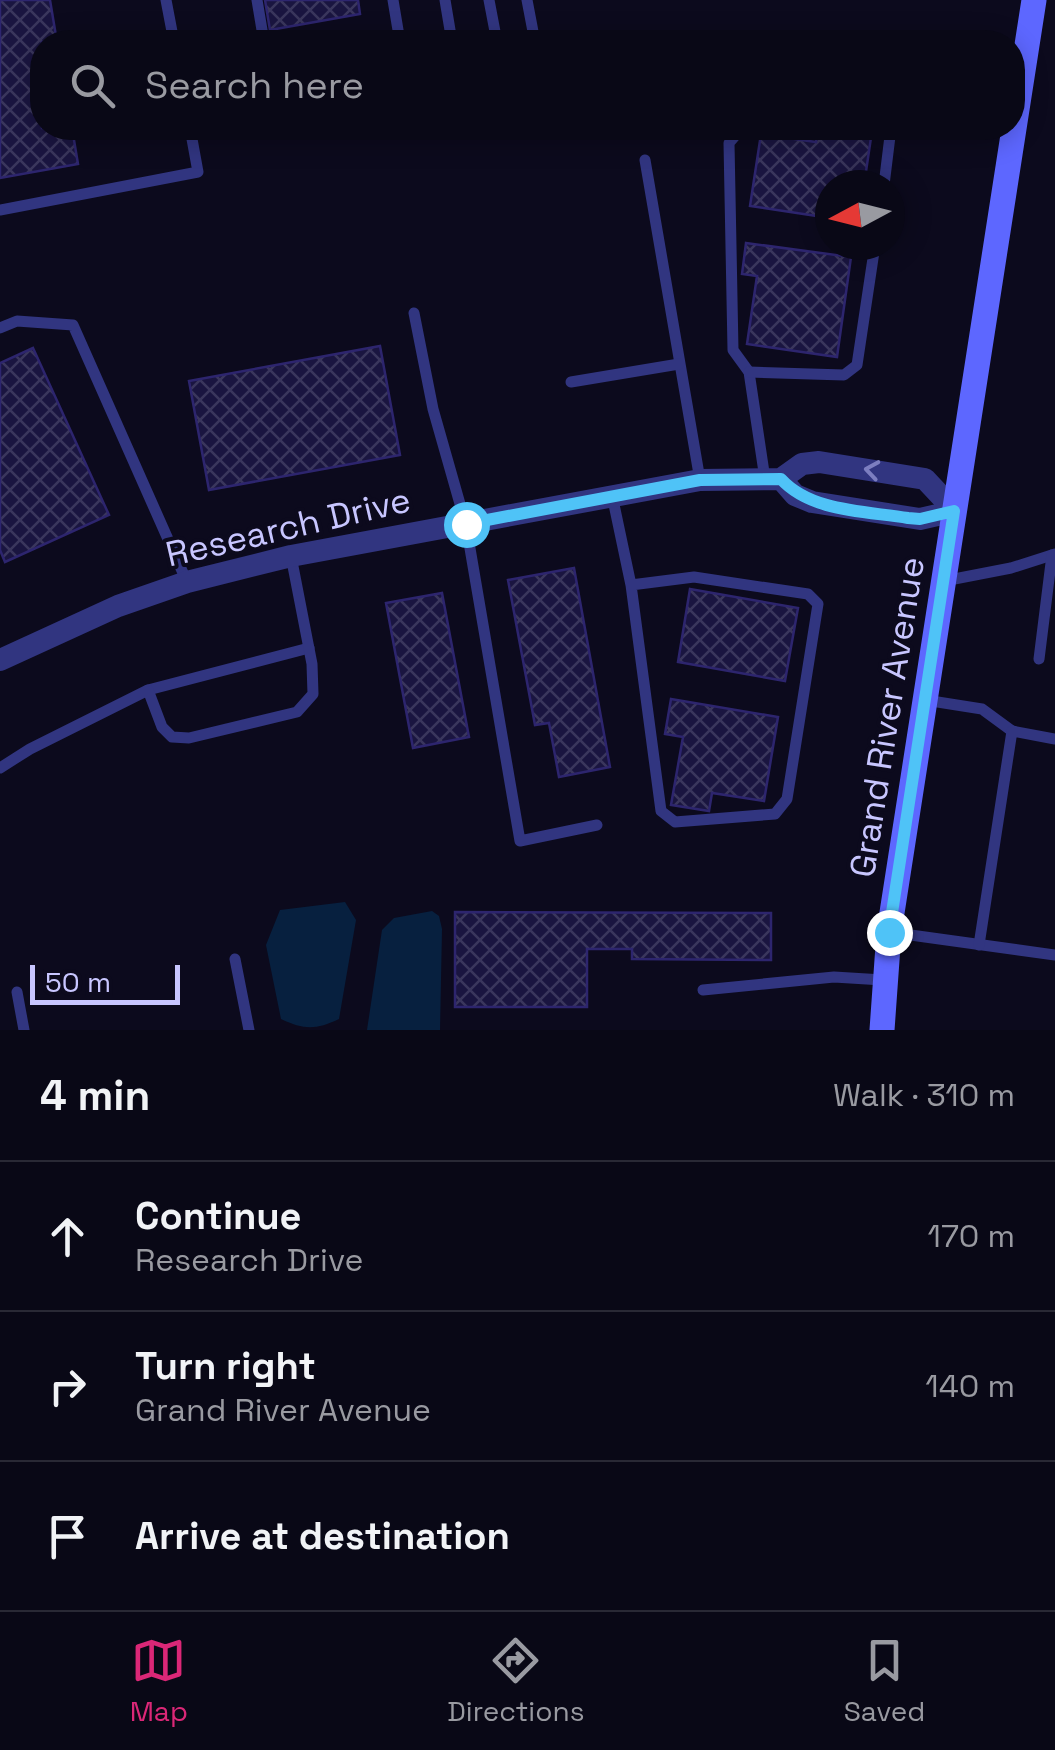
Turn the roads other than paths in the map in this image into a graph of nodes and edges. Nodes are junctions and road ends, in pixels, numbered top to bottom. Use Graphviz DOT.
graph roads {
  1 [pos="166,0"];
  2 [pos="257,0"];
  3 [pos="393,0"];
  4 [pos="444,0"];
  5 [pos="489,0"];
  6 [pos="527,0"];
  7 [pos="1034,0"];
  8 [pos="172,30"];
  9 [pos="262,30"];
  10 [pos="398,30"];
  11 [pos="450,30"];
  12 [pos="495,30"];
  13 [pos="533,30"];
  14 [pos="1025,57"];
  15 [pos="192,140"];
  16 [pos="732,140"];
  17 [pos="890,140"];
  18 [pos="1012,140"];
  19 [pos="645,160"];
  20 [pos="886,170"];
  21 [pos="0,210"];
  22 [pos="873,260"];
  23 [pos="414,313"];
  24 [pos="0,328"];
  25 [pos="679,364"];
  26 [pos="748,372"];
  27 [pos="571,382"];
  28 [pos="773,479"];
  29 [pos="700,480"];
  30 [pos="612,495"];
  31 [pos="954,511"];
  32 [pos="466,524"];
  33 [pos="1053,554"];
  34 [pos="291,556"];
  35 [pos="188,582"];
  36 [pos="944,582"];
  37 [pos="630,584"];
  38 [pos="309,648"];
  39 [pos="1040,659"];
  40 [pos="0,660"];
  41 [pos="148,690"];
  42 [pos="924,700"];
  43 [pos="1012,731"];
  44 [pos="1055,739"];
  45 [pos="0,768"];
  46 [pos="598,825"];
  47 [pos="889,932"];
  48 [pos="978,945"];
  49 [pos="1055,955"];
  50 [pos="235,959"];
  51 [pos="883,980"];
  52 [pos="703,990"];
  53 [pos="18,992"];
  54 [pos="24,1030"];
  55 [pos="249,1030"];
  56 [pos="882,1030"];
  1 -- 8 [label="lane"];
  2 -- 9 [label="lane"];
  3 -- 10 [label="lane"];
  4 -- 11 [label="lane"];
  5 -- 12 [label="lane"];
  6 -- 13 [label="lane"];
  7 -- 14 [label="main road, Grand River Avenue"];
  15 -- 21 [label="lane"];
  16 -- 26 [label="lane"];
  17 -- 20 [label="lane"];
  18 -- 31 [label="main road, Grand River Avenue"];
  19 -- 25 [label="lane"];
  22 -- 26 [label="lane"];
  23 -- 32 [label="lane"];
  24 -- 35 [label="lane"];
  25 -- 27 [label="lane"];
  25 -- 29 [label="lane"];
  26 -- 28 [label="lane"];
  28 -- 29 [label="street, Research Drive"];
  28 -- 31 [label="street"];
  31 -- 28 [label="street, Research Drive, one-way"];
  29 -- 30 [label="street, Research Drive"];
  30 -- 32 [label="street, Research Drive"];
  30 -- 37 [label="lane"];
  31 -- 36 [label="main road, Grand River Avenue"];
  32 -- 34 [label="street, Research Drive"];
  32 -- 46 [label="lane"];
  33 -- 36 [label="lane"];
  33 -- 39 [label="lane"];
  34 -- 35 [label="street, Research Drive"];
  34 -- 38 [label="lane"];
  35 -- 40 [label="street, Research Drive"];
  36 -- 42 [label="main road, Grand River Avenue"];
  37 -- 37 [label="lane"];
  38 -- 41 [label="lane"];
  38 -- 41 [label="lane"];
  41 -- 45 [label="lane"];
  42 -- 43 [label="lane"];
  42 -- 47 [label="main road, Grand River Avenue"];
  43 -- 44 [label="lane"];
  43 -- 48 [label="lane"];
  47 -- 48 [label="lane"];
  47 -- 51 [label="main road, Grand River Avenue"];
  48 -- 49 [label="lane"];
  50 -- 55 [label="lane"];
  51 -- 52 [label="lane"];
  51 -- 56 [label="main road, Grand River Avenue"];
  53 -- 54 [label="lane"];
}
